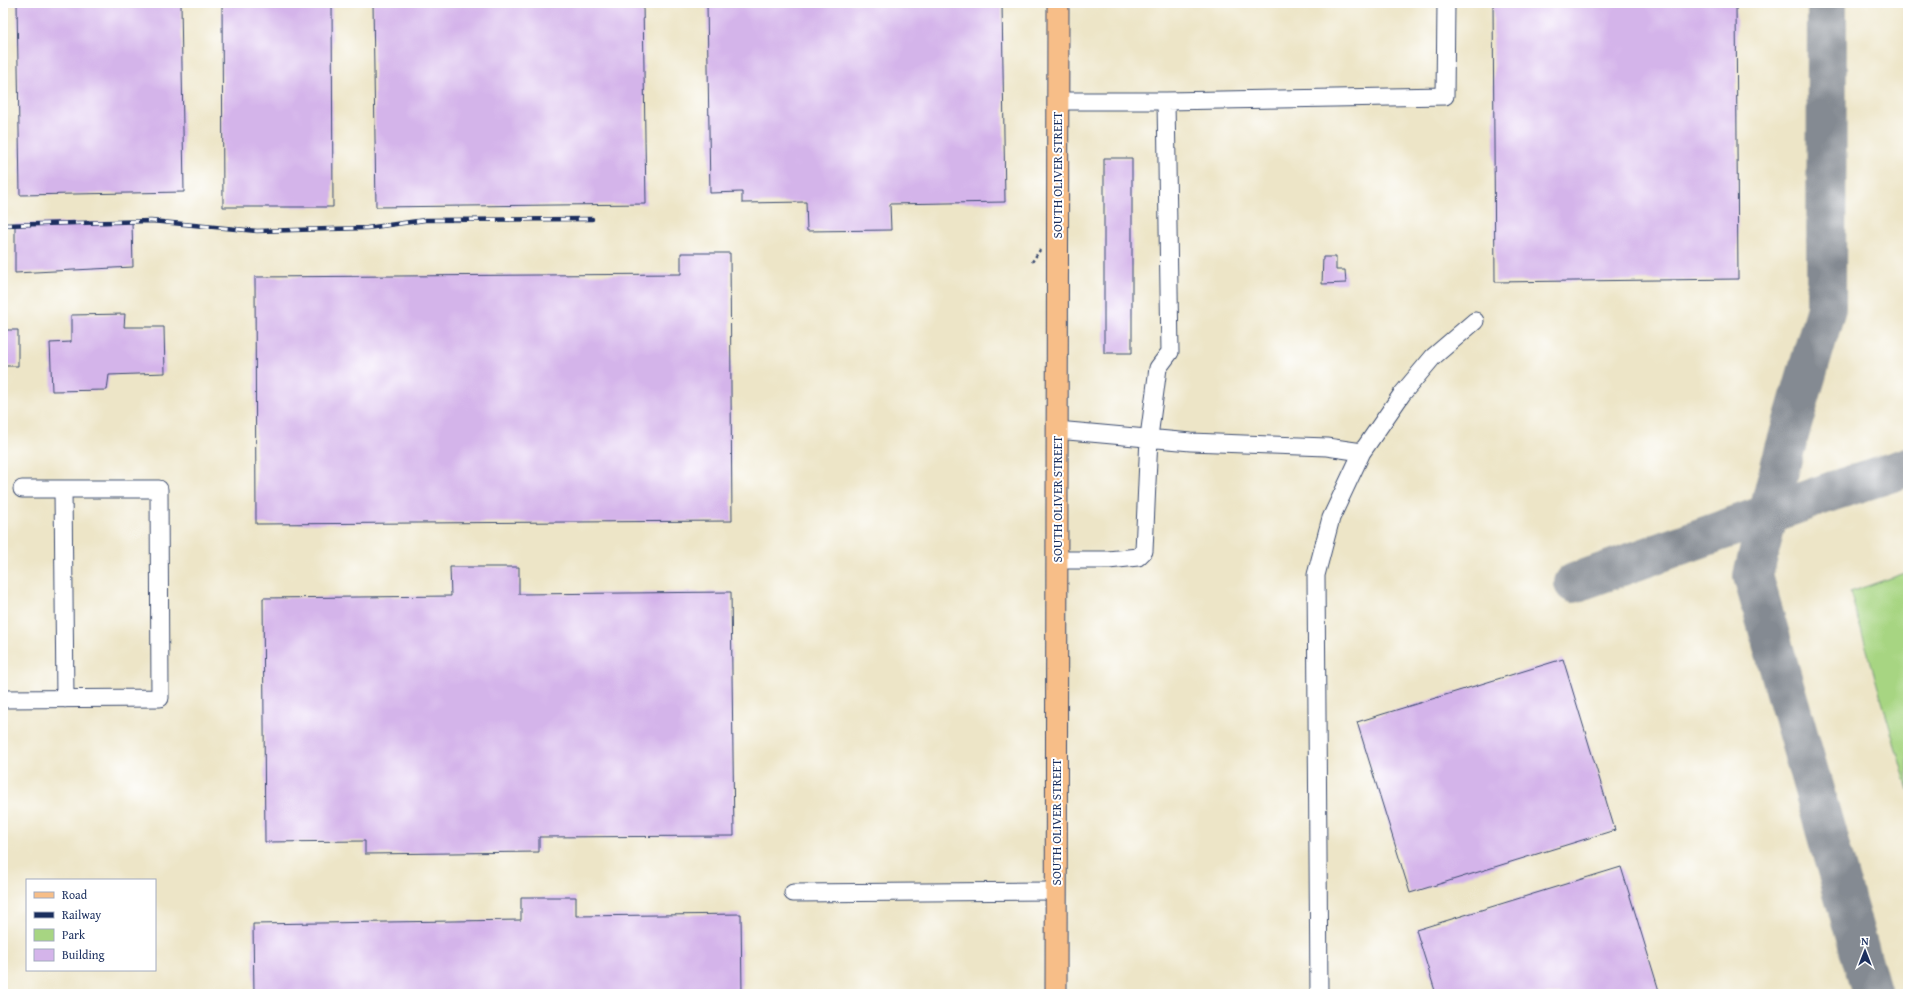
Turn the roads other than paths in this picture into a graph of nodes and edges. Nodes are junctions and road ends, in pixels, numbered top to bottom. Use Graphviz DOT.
graph roads {
  1 [pos="1058,3"];
  2 [pos="1446,3"];
  3 [pos="1058,101"];
  4 [pos="1166,101"];
  5 [pos="1475,321"];
  6 [pos="1057,430"];
  7 [pos="1149,437"];
  8 [pos="1362,452"];
  9 [pos="22,489"];
  10 [pos="62,489"];
  11 [pos="1056,560"];
  12 [pos="3,699"];
  13 [pos="65,699"];
  14 [pos="1056,891"];
  15 [pos="793,893"];
  16 [pos="1056,994"];
  17 [pos="1319,994"];
  1 -- 3 [label="main road, SOUTH OLIVER STREET"];
  2 -- 4 [label="lane"];
  3 -- 4 [label="lane"];
  3 -- 6 [label="main road, SOUTH OLIVER STREET"];
  4 -- 7 [label="lane"];
  5 -- 8 [label="lane"];
  6 -- 7 [label="lane"];
  6 -- 11 [label="main road, SOUTH OLIVER STREET"];
  7 -- 8 [label="lane"];
  7 -- 11 [label="lane"];
  8 -- 17 [label="lane"];
  9 -- 10 [label="lane"];
  10 -- 13 [label="lane"];
  10 -- 13 [label="lane"];
  11 -- 14 [label="main road, SOUTH OLIVER STREET"];
  12 -- 13 [label="lane"];
  14 -- 15 [label="lane"];
  14 -- 16 [label="main road, SOUTH OLIVER STREET"];
}
